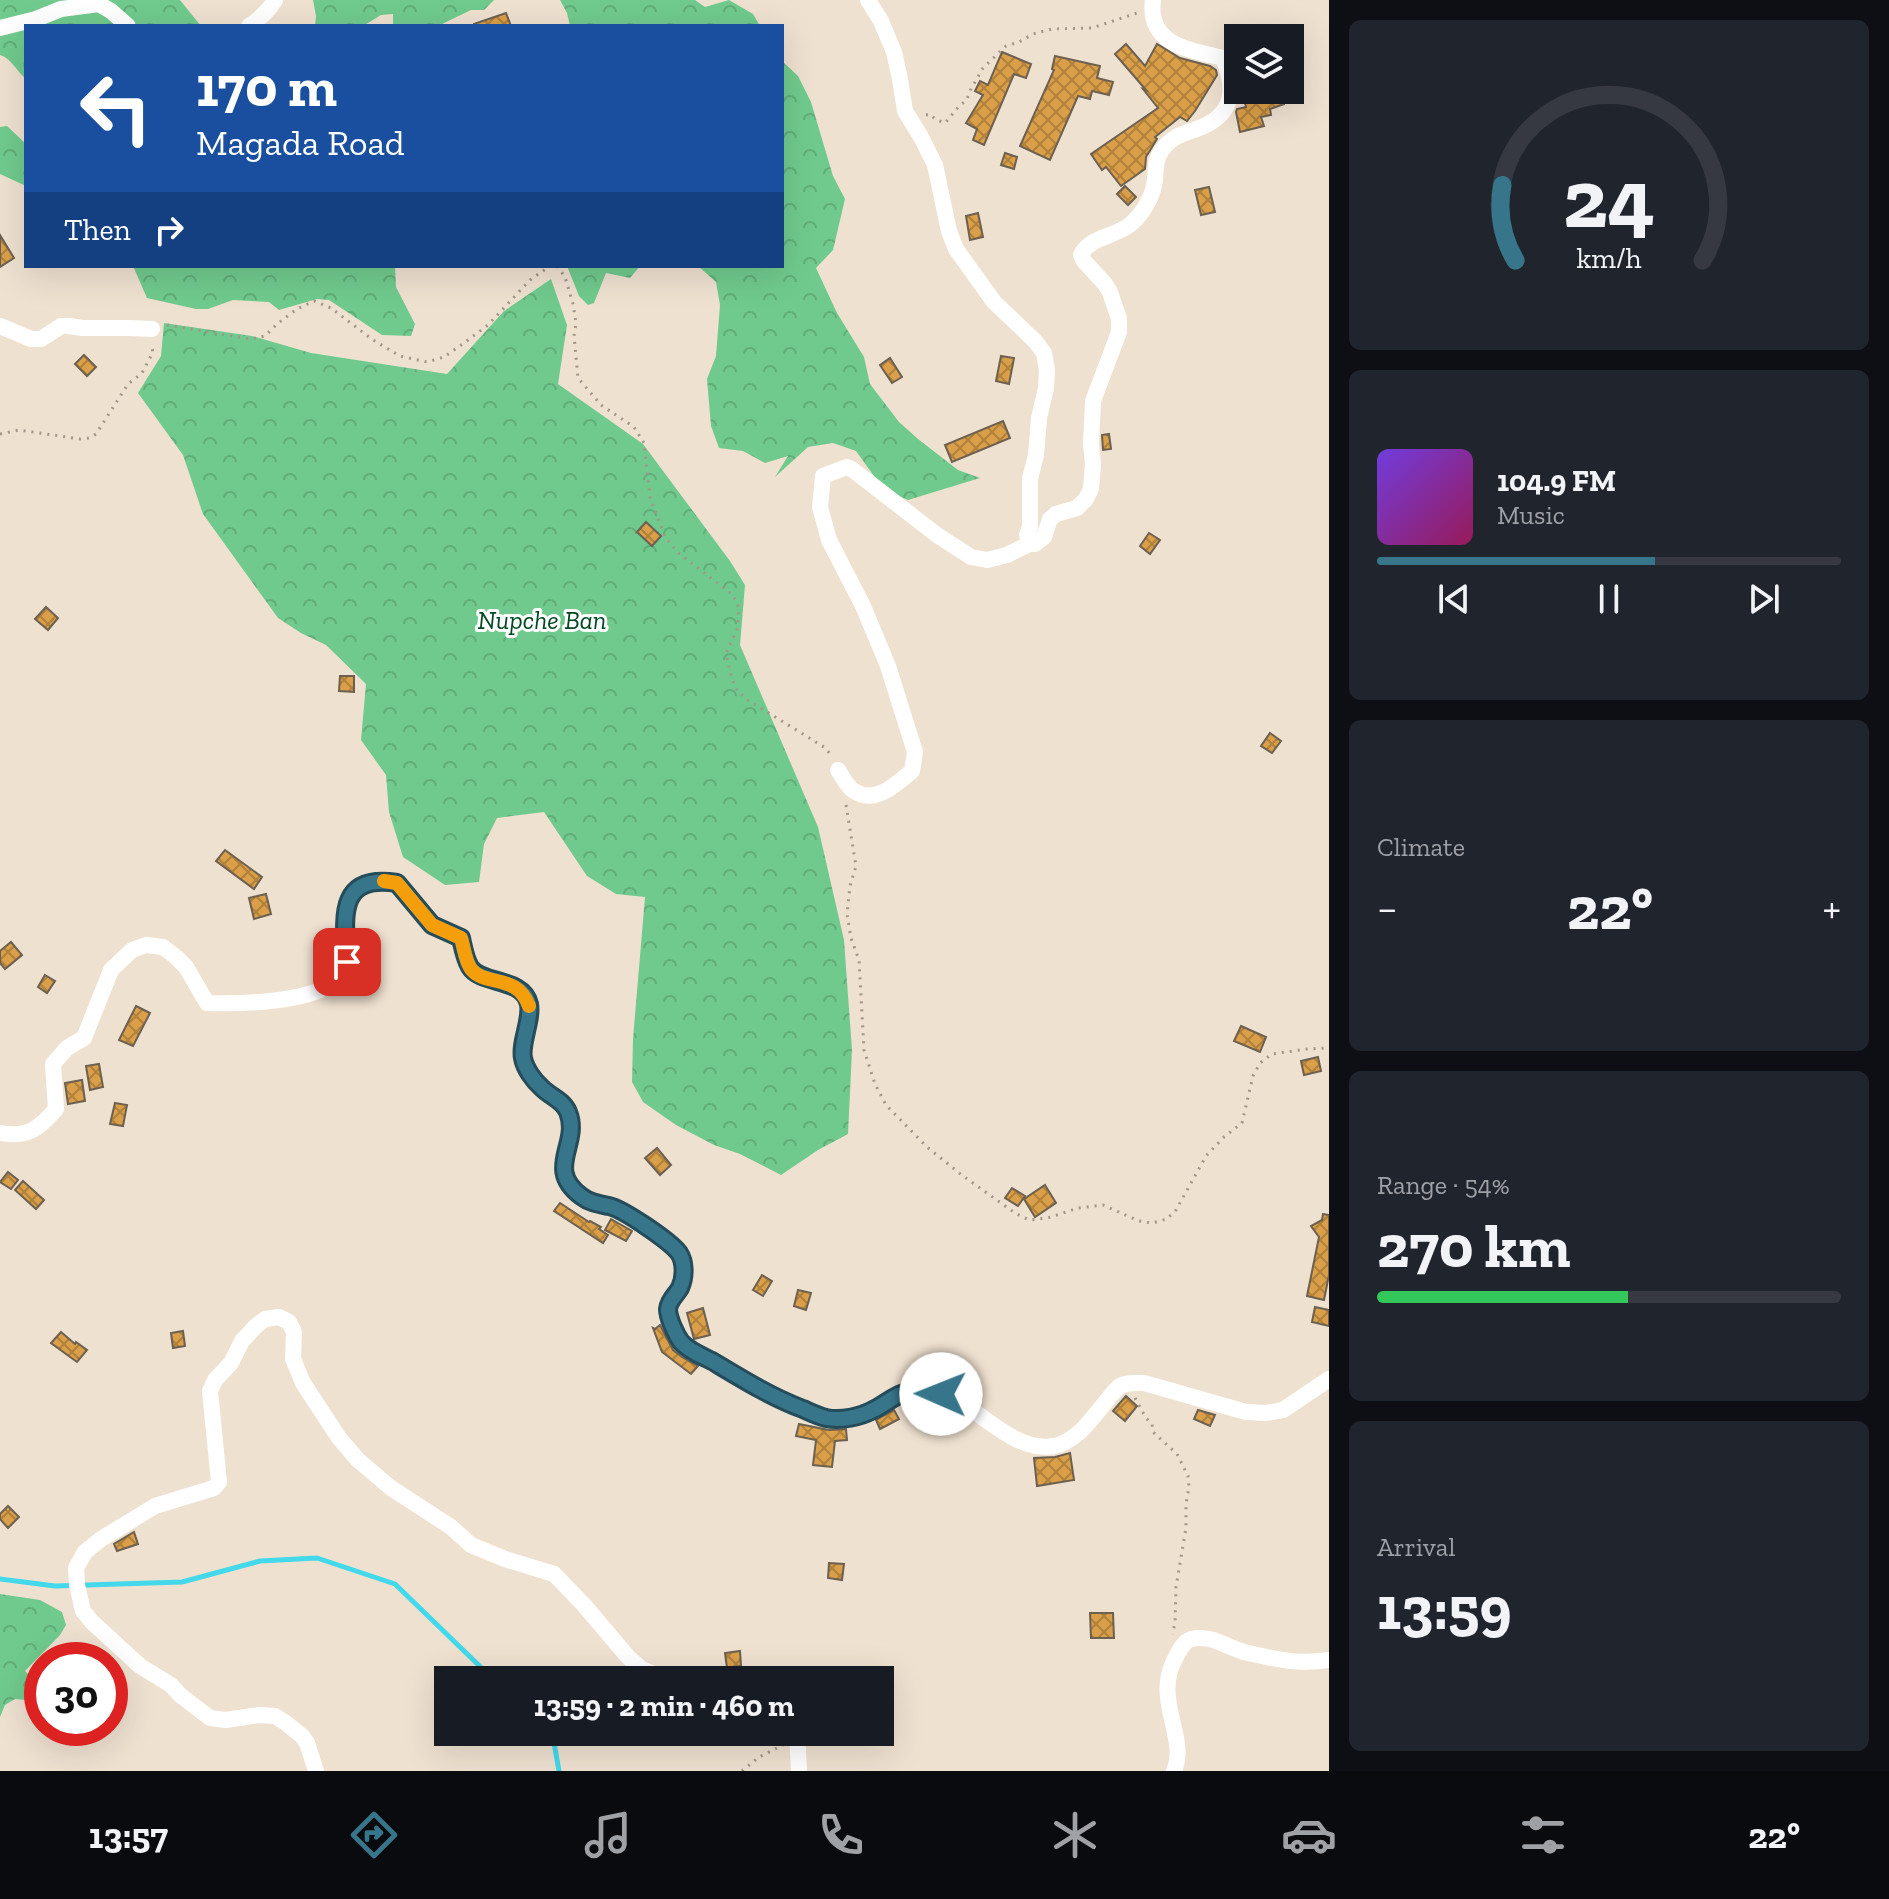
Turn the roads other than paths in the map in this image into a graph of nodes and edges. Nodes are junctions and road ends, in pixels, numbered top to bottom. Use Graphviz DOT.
graph roads {
  1 [pos="275,0"];
  2 [pos="868,0"];
  3 [pos="1153,4"];
  4 [pos="126,24"];
  5 [pos="252,24"];
  6 [pos="0,28"];
  7 [pos="0,326"];
  8 [pos="152,329"];
  9 [pos="1031,543"];
  10 [pos="838,770"];
  11 [pos="0,1133"];
  12 [pos="1329,1379"];
  13 [pos="1329,1660"];
  14 [pos="638,1666"];
  15 [pos="798,1746"];
  16 [pos="316,1771"];
  17 [pos="799,1771"];
  18 [pos="1174,1771"];
  1 -- 5 [label="street"];
  2 -- 9 [label="street"];
  3 -- 9 [label="street"];
  4 -- 6 [label="street"];
  7 -- 8 [label="street"];
  9 -- 10 [label="street"];
  11 -- 12 [label="street"];
  13 -- 18 [label="street"];
  14 -- 16 [label="street"];
  15 -- 17 [label="street"];
}
